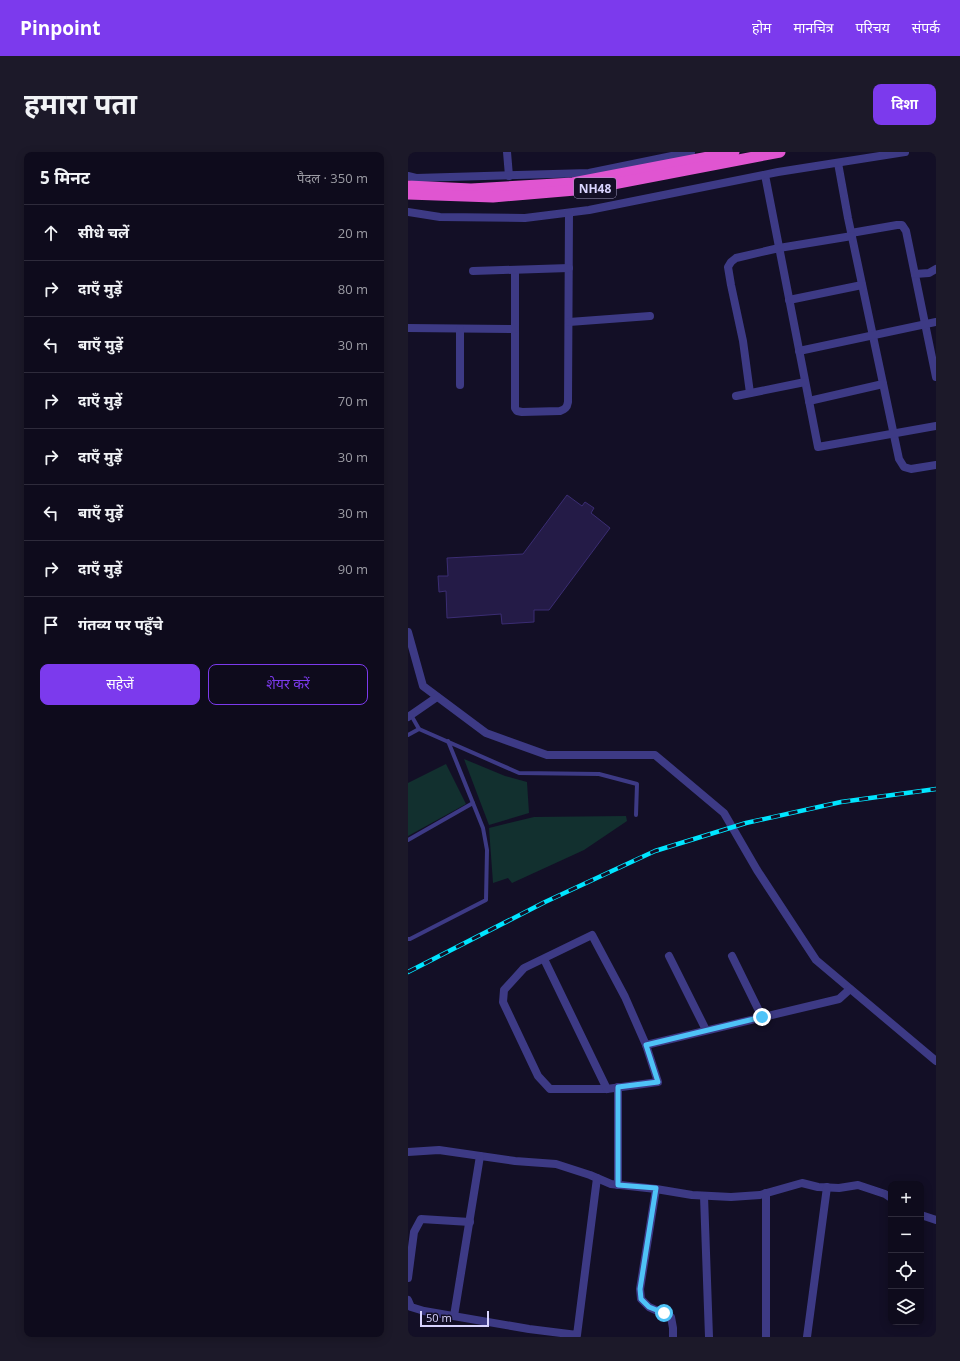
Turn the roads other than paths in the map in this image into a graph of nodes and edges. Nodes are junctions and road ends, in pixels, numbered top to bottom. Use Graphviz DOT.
graph roads {
  1 [pos="507,152"];
  2 [pos="691,152"];
  3 [pos="734,152"];
  4 [pos="780,152"];
  5 [pos="905,152"];
  6 [pos="838,163"];
  7 [pos="765,175"];
  8 [pos="408,176"];
  9 [pos="509,176"];
  10 [pos="408,186"];
  11 [pos="408,194"];
  12 [pos="408,212"];
  13 [pos="569,212"];
  14 [pos="851,234"];
  15 [pos="779,248"];
  16 [pos="569,268"];
  17 [pos="936,269"];
  18 [pos="515,270"];
  19 [pos="473,271"];
  20 [pos="915,274"];
  21 [pos="862,285"];
  22 [pos="789,300"];
  23 [pos="650,316"];
  24 [pos="569,322"];
  25 [pos="936,322"];
  26 [pos="924,324"];
  27 [pos="408,328"];
  28 [pos="460,329"];
  29 [pos="514,330"];
  30 [pos="873,335"];
  31 [pos="799,351"];
  32 [pos="936,377"];
  33 [pos="805,382"];
  34 [pos="883,384"];
  35 [pos="460,385"];
  36 [pos="750,393"];
  37 [pos="736,396"];
  38 [pos="809,401"];
  39 [pos="936,426"];
  40 [pos="894,435"];
  41 [pos="936,465"];
  42 [pos="408,632"];
  43 [pos="438,697"];
  44 [pos="409,716"];
  45 [pos="418,729"];
  46 [pos="408,735"];
  47 [pos="448,741"];
  48 [pos="473,803"];
  49 [pos="636,815"];
  50 [pos="408,840"];
  51 [pos="408,939"];
  52 [pos="669,956"];
  53 [pos="732,956"];
  54 [pos="544,959"];
  55 [pos="850,989"];
  56 [pos="762,1017"];
  57 [pos="706,1030"];
  58 [pos="646,1045"];
  59 [pos="936,1060"];
  60 [pos="618,1087"];
  61 [pos="607,1089"];
  62 [pos="408,1152"];
  63 [pos="480,1156"];
  64 [pos="597,1178"];
  65 [pos="618,1185"];
  66 [pos="827,1187"];
  67 [pos="656,1188"];
  68 [pos="766,1193"];
  69 [pos="704,1196"];
  70 [pos="888,1196"];
  71 [pos="924,1216"];
  72 [pos="936,1220"];
  73 [pos="470,1222"];
  74 [pos="408,1278"];
  75 [pos="408,1300"];
  76 [pos="454,1316"];
  77 [pos="673,1337"];
  78 [pos="709,1337"];
  79 [pos="766,1337"];
  80 [pos="807,1337"];
  1 -- 9 [label="street"];
  2 -- 9 [label="street"];
  3 -- 10 [label="highway, NH48"];
  4 -- 11 [label="highway, NH48"];
  5 -- 6 [label="street"];
  6 -- 7 [label="street"];
  6 -- 14 [label="street"];
  7 -- 13 [label="street"];
  7 -- 15 [label="street"];
  8 -- 9 [label="street"];
  12 -- 13 [label="street"];
  13 -- 16 [label="street"];
  14 -- 15 [label="street"];
  14 -- 20 [label="street"];
  14 -- 21 [label="street"];
  15 -- 22 [label="street"];
  15 -- 36 [label="street"];
  16 -- 18 [label="street"];
  16 -- 24 [label="street"];
  17 -- 20 [label="street"];
  18 -- 19 [label="street"];
  18 -- 29 [label="street"];
  20 -- 26 [label="street"];
  21 -- 22 [label="street"];
  21 -- 30 [label="street"];
  22 -- 31 [label="street"];
  23 -- 24 [label="street"];
  24 -- 29 [label="street"];
  25 -- 26 [label="street"];
  26 -- 30 [label="street"];
  26 -- 32 [label="street"];
  27 -- 28 [label="street"];
  28 -- 29 [label="street"];
  28 -- 35 [label="street"];
  30 -- 31 [label="street"];
  30 -- 34 [label="street"];
  31 -- 33 [label="street"];
  33 -- 36 [label="street"];
  33 -- 38 [label="street"];
  34 -- 38 [label="street"];
  34 -- 40 [label="street"];
  36 -- 37 [label="street"];
  38 -- 40 [label="street"];
  39 -- 40 [label="street"];
  40 -- 41 [label="street"];
  42 -- 43 [label="street"];
  43 -- 44 [label="street"];
  43 -- 55 [label="street"];
  44 -- 45 [label="lane"];
  45 -- 46 [label="lane"];
  45 -- 47 [label="lane"];
  47 -- 48 [label="lane"];
  47 -- 49 [label="lane"];
  48 -- 50 [label="lane"];
  48 -- 51 [label="lane"];
  52 -- 57 [label="street"];
  53 -- 56 [label="street"];
  54 -- 58 [label="street"];
  54 -- 61 [label="street"];
  54 -- 61 [label="street"];
  55 -- 56 [label="street"];
  55 -- 59 [label="street"];
  56 -- 57 [label="street"];
  57 -- 58 [label="street"];
  58 -- 60 [label="street"];
  60 -- 61 [label="street"];
  60 -- 65 [label="street"];
  62 -- 63 [label="street"];
  63 -- 64 [label="street"];
  63 -- 73 [label="street"];
  64 -- 65 [label="street"];
  64 -- 76 [label="street"];
  65 -- 67 [label="street"];
  66 -- 68 [label="street"];
  66 -- 70 [label="street"];
  66 -- 80 [label="street"];
  67 -- 69 [label="street"];
  67 -- 77 [label="street"];
  68 -- 69 [label="street"];
  68 -- 79 [label="street"];
  69 -- 78 [label="street"];
  71 -- 72 [label="street"];
  73 -- 74 [label="street"];
  73 -- 76 [label="street"];
  75 -- 76 [label="street"];
}
